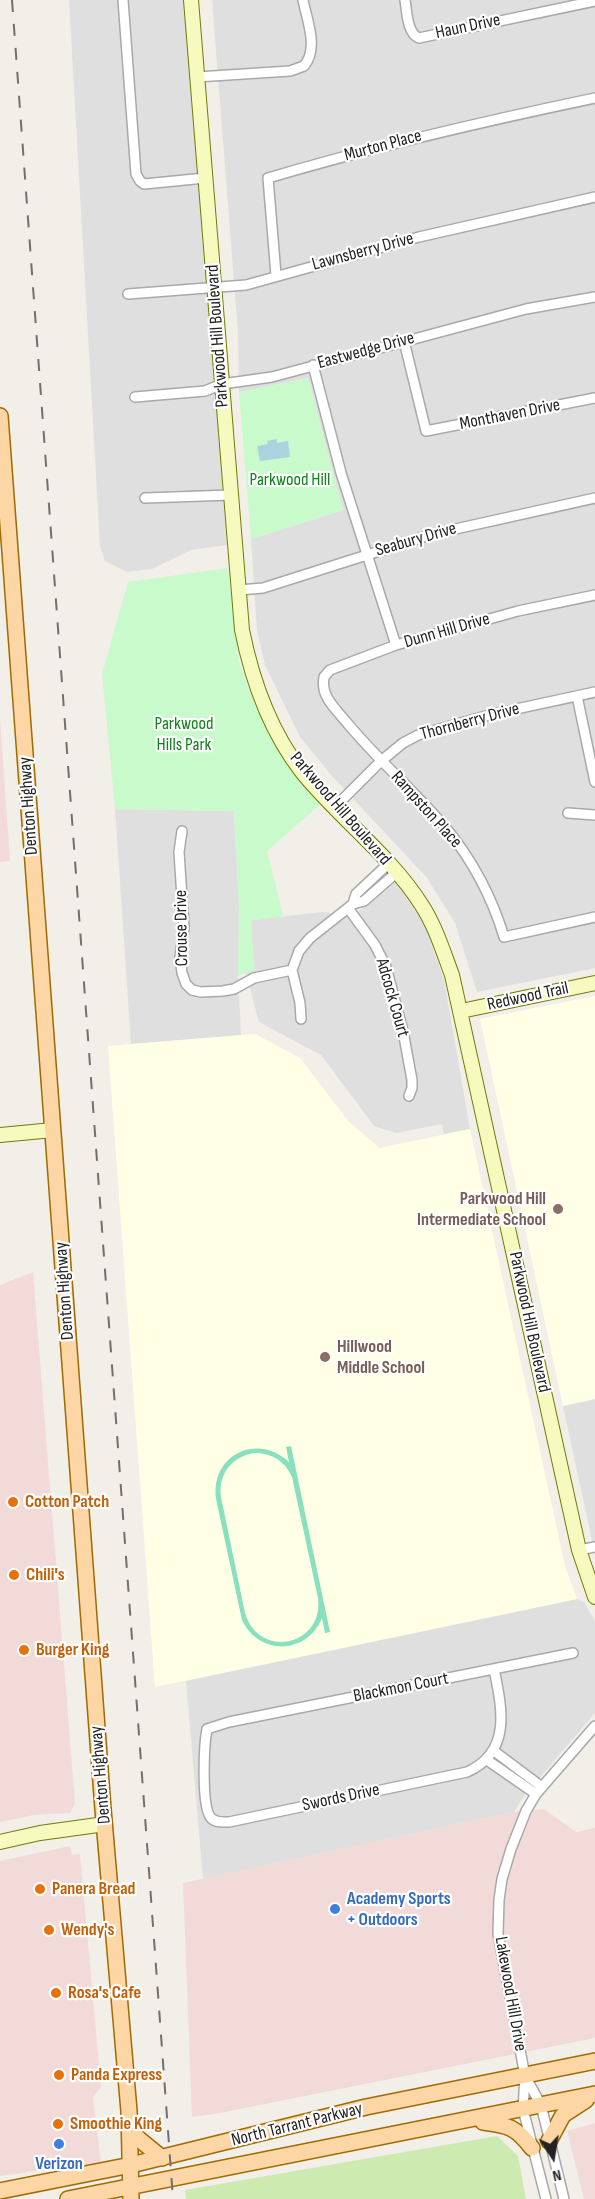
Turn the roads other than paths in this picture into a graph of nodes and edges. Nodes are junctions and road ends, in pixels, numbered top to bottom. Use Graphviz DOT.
graph roads {
  1 [pos="123,0"];
  2 [pos="191,0"];
  3 [pos="303,0"];
  4 [pos="405,0"];
  5 [pos="595,1"];
  6 [pos="196,77"];
  7 [pos="595,98"];
  8 [pos="206,178"];
  9 [pos="595,197"];
  10 [pos="276,276"];
  11 [pos="215,286"];
  12 [pos="129,294"];
  13 [pos="595,299"];
  14 [pos="405,340"];
  15 [pos="313,365"];
  16 [pos="222,384"];
  17 [pos="135,397"];
  18 [pos="595,398"];
  19 [pos="0,416"];
  20 [pos="231,495"];
  21 [pos="145,498"];
  22 [pos="595,498"];
  23 [pos="367,554"];
  24 [pos="239,590"];
  25 [pos="595,595"];
  26 [pos="396,645"];
  27 [pos="595,692"];
  28 [pos="577,696"];
  29 [pos="326,697"];
  30 [pos="381,762"];
  31 [pos="595,782"];
  32 [pos="334,808"];
  33 [pos="568,813"];
  34 [pos="595,815"];
  35 [pos="182,831"];
  36 [pos="392,869"];
  37 [pos="350,906"];
  38 [pos="595,917"];
  39 [pos="292,970"];
  40 [pos="595,983"];
  41 [pos="461,1011"];
  42 [pos="301,1018"];
  43 [pos="409,1096"];
  44 [pos="53,1130"];
  45 [pos="0,1135"];
  46 [pos="595,1547"];
  47 [pos="579,1550"];
  48 [pos="595,1597"];
  49 [pos="573,1653"];
  50 [pos="494,1669"];
  51 [pos="229,1722"];
  52 [pos="595,1726"];
  53 [pos="494,1752"];
  54 [pos="488,1760"];
  55 [pos="539,1790"];
  56 [pos="105,1824"];
  57 [pos="0,1842"];
  58 [pos="595,2061"];
  59 [pos="525,2076"];
  60 [pos="595,2094"];
  61 [pos="541,2105"];
  62 [pos="523,2109"];
  63 [pos="465,2121"];
  64 [pos="129,2128"];
  65 [pos="549,2141"];
  66 [pos="532,2148"];
  67 [pos="162,2158"];
  68 [pos="131,2165"];
  69 [pos="0,2191"];
  70 [pos="132,2192"];
  71 [pos="68,2199"];
  72 [pos="546,2199"];
  73 [pos="564,2199"];
  1 -- 8 [label="street"];
  2 -- 6 [label="street, Parkwood Hill Boulevard"];
  3 -- 6 [label="street"];
  4 -- 5 [label="street, Haun Drive"];
  6 -- 8 [label="street, Parkwood Hill Boulevard"];
  7 -- 10 [label="street, Murton Place"];
  8 -- 11 [label="street, Parkwood Hill Boulevard"];
  9 -- 10 [label="street, Lawnsberry Drive"];
  10 -- 11 [label="street, Lawnsberry Drive"];
  11 -- 12 [label="street, Lawnsberry Drive"];
  11 -- 16 [label="street, Parkwood Hill Boulevard"];
  13 -- 14 [label="street, Eastwedge Drive"];
  14 -- 15 [label="street, Eastwedge Drive"];
  14 -- 18 [label="street, Monthaven Drive"];
  15 -- 16 [label="street, Eastwedge Drive"];
  15 -- 23 [label="street"];
  16 -- 17 [label="street, Eastwedge Drive"];
  16 -- 20 [label="street, Parkwood Hill Boulevard"];
  19 -- 44 [label="main road, Denton Highway"];
  20 -- 21 [label="street"];
  20 -- 24 [label="street, Parkwood Hill Boulevard"];
  22 -- 23 [label="street, Seabury Drive"];
  23 -- 24 [label="street, Seabury Drive"];
  23 -- 26 [label="street"];
  24 -- 32 [label="street, Parkwood Hill Boulevard"];
  25 -- 26 [label="street, Dunn Hill Drive"];
  26 -- 29 [label="street, Dunn Hill Drive"];
  27 -- 28 [label="street, Thornberry Drive"];
  28 -- 30 [label="street, Thornberry Drive"];
  28 -- 31 [label="street"];
  29 -- 30 [label="street, Rampston Place"];
  30 -- 32 [label="street, Thornberry Drive"];
  30 -- 38 [label="street, Rampston Place"];
  32 -- 36 [label="street, Parkwood Hill Boulevard"];
  33 -- 34 [label="street"];
  35 -- 39 [label="street, Crouse Drive"];
  36 -- 37 [label="street"];
  36 -- 41 [label="street, Parkwood Hill Boulevard"];
  37 -- 39 [label="street"];
  37 -- 43 [label="street, Adcock Court"];
  39 -- 42 [label="street"];
  40 -- 41 [label="street, Redwood Trail"];
  41 -- 47 [label="street, Parkwood Hill Boulevard"];
  44 -- 45 [label="street"];
  44 -- 56 [label="main road, Denton Highway"];
  46 -- 47 [label="street"];
  47 -- 48 [label="street, Parkwood Hill Boulevard"];
  49 -- 50 [label="street, Blackmon Court"];
  50 -- 51 [label="street, Blackmon Court"];
  50 -- 53 [label="street, Swords Drive"];
  51 -- 54 [label="street, Swords Drive"];
  52 -- 55 [label="street, Lakewood Hill Drive"];
  53 -- 54 [label="street, Swords Drive"];
  53 -- 55 [label="street"];
  54 -- 55 [label="street"];
  55 -- 59 [label="street, Lakewood Hill Drive"];
  56 -- 57 [label="street"];
  56 -- 64 [label="main road, Denton Highway"];
  58 -- 59 [label="main road, North Tarrant Parkway"];
  59 -- 61 [label="street"];
  59 -- 62 [label="street"];
  59 -- 67 [label="main road, North Tarrant Parkway"];
  60 -- 61 [label="main road, North Tarrant Parkway"];
  60 -- 65 [label="main road"];
  61 -- 62 [label="main road, North Tarrant Parkway"];
  61 -- 65 [label="street"];
  62 -- 63 [label="main road, North Tarrant Parkway"];
  62 -- 66 [label="street"];
  63 -- 66 [label="main road"];
  63 -- 70 [label="main road, North Tarrant Parkway"];
  64 -- 67 [label="main road"];
  64 -- 68 [label="main road, Denton Highway"];
  65 -- 73 [label="street"];
  66 -- 72 [label="street"];
  67 -- 68 [label="main road, North Tarrant Parkway"];
  68 -- 69 [label="main road, North Tarrant Parkway"];
  68 -- 70 [label="main road, Denton Highway"];
  70 -- 71 [label="main road, North Tarrant Parkway"];
}
